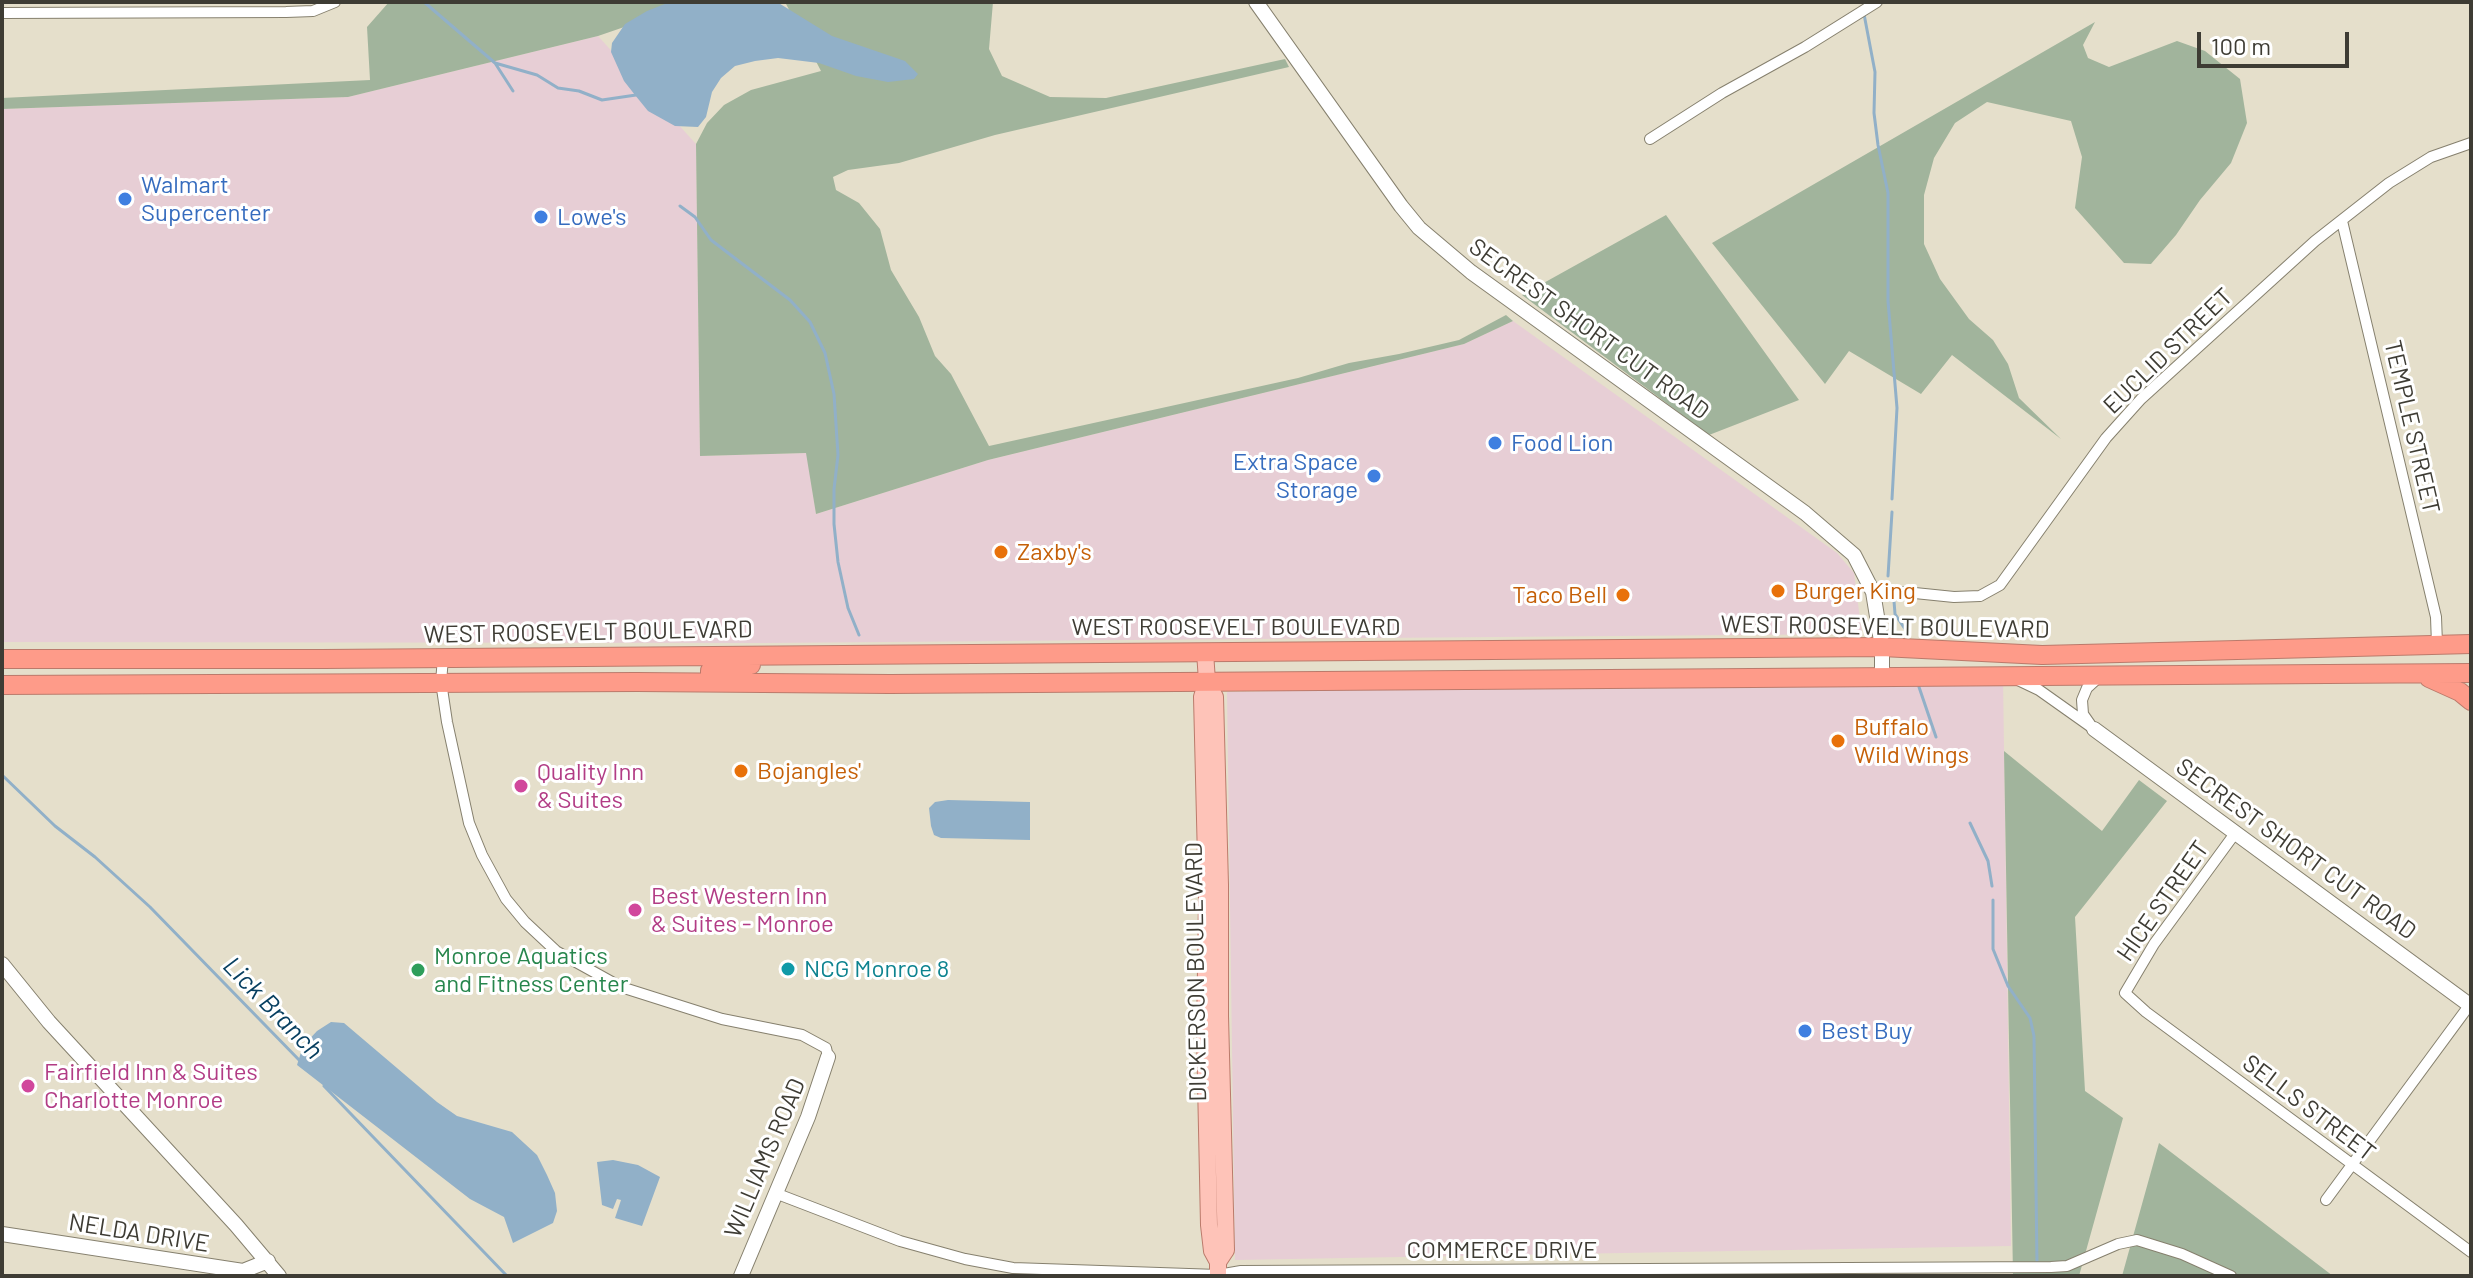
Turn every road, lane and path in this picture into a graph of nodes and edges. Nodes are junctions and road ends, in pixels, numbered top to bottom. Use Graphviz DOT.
graph roads {
  1 [pos="335,2"];
  2 [pos="1256,2"];
  3 [pos="1877,2"];
  4 [pos="76,7"];
  5 [pos="171,7"];
  6 [pos="2,13"];
  7 [pos="1650,139"];
  8 [pos="2471,143"];
  9 [pos="2342,221"];
  10 [pos="1873,592"];
  11 [pos="2437,644"];
  12 [pos="2471,644"];
  13 [pos="1882,647"];
  14 [pos="1205,652"];
  15 [pos="850,654"];
  16 [pos="443,658"];
  17 [pos="2,659"];
  18 [pos="2471,673"];
  19 [pos="2415,674"];
  20 [pos="1882,677"];
  21 [pos="2013,677"];
  22 [pos="2099,677"];
  23 [pos="1207,681"];
  24 [pos="441,682"];
  25 [pos="710,682"];
  26 [pos="2,685"];
  27 [pos="2471,701"];
  28 [pos="2094,729"];
  29 [pos="2236,832"];
  30 [pos="1207,900"];
  31 [pos="2,964"];
  32 [pos="1220,964"];
  33 [pos="2125,993"];
  34 [pos="2471,1004"];
  35 [pos="828,1057"];
  36 [pos="2351,1165"];
  37 [pos="775,1193"];
  38 [pos="2326,1200"];
  39 [pos="2,1234"];
  40 [pos="2471,1252"];
  41 [pos="268,1261"];
  42 [pos="1218,1271"];
  43 [pos="1592,1272"];
  44 [pos="279,1276"];
  45 [pos="741,1276"];
  46 [pos="2231,1276"];
  1 -- 5 [label="street"];
  2 -- 10 [label="street, SECREST SHORT CUT ROAD"];
  3 -- 7 [label="street"];
  4 -- 5 [label="street"];
  4 -- 6 [label="street"];
  8 -- 9 [label="street, EUCLID STREET"];
  9 -- 10 [label="street, EUCLID STREET"];
  9 -- 11 [label="street, TEMPLE STREET"];
  10 -- 13 [label="street, SECREST SHORT CUT ROAD"];
  11 -- 12 [label="highway, WEST ROOSEVELT BOULEVARD"];
  11 -- 13 [label="highway, WEST ROOSEVELT BOULEVARD"];
  13 -- 14 [label="highway, WEST ROOSEVELT BOULEVARD"];
  13 -- 20 [label="street, SECREST SHORT CUT ROAD"];
  14 -- 15 [label="highway, WEST ROOSEVELT BOULEVARD"];
  14 -- 23 [label="main road, DICKERSON BOULEVARD"];
  15 -- 16 [label="highway, WEST ROOSEVELT BOULEVARD"];
  15 -- 25 [label="highway"];
  16 -- 17 [label="highway, WEST ROOSEVELT BOULEVARD"];
  16 -- 24 [label="street"];
  18 -- 19 [label="highway, WEST ROOSEVELT BOULEVARD"];
  19 -- 22 [label="highway, WEST ROOSEVELT BOULEVARD"];
  19 -- 27 [label="highway"];
  20 -- 21 [label="highway, WEST ROOSEVELT BOULEVARD"];
  20 -- 23 [label="highway, WEST ROOSEVELT BOULEVARD"];
  21 -- 22 [label="highway, WEST ROOSEVELT BOULEVARD"];
  21 -- 28 [label="street, SECREST SHORT CUT ROAD"];
  22 -- 28 [label="street"];
  23 -- 25 [label="highway, WEST ROOSEVELT BOULEVARD"];
  23 -- 30 [label="main road, DICKERSON BOULEVARD"];
  23 -- 32 [label="main road, DICKERSON BOULEVARD"];
  24 -- 25 [label="highway, WEST ROOSEVELT BOULEVARD"];
  24 -- 26 [label="highway, WEST ROOSEVELT BOULEVARD"];
  24 -- 35 [label="street"];
  28 -- 29 [label="street, SECREST SHORT CUT ROAD"];
  29 -- 33 [label="street, HICE STREET"];
  29 -- 34 [label="street, SECREST SHORT CUT ROAD"];
  30 -- 32 [label="main road"];
  30 -- 42 [label="main road, DICKERSON BOULEVARD"];
  31 -- 41 [label="street"];
  32 -- 42 [label="main road, DICKERSON BOULEVARD"];
  33 -- 36 [label="street, SELLS STREET"];
  34 -- 36 [label="street"];
  35 -- 37 [label="street, WILLIAMS ROAD"];
  36 -- 38 [label="street"];
  36 -- 40 [label="street, SELLS STREET"];
  37 -- 42 [label="street, COMMERCE DRIVE"];
  37 -- 45 [label="street, WILLIAMS ROAD"];
  39 -- 41 [label="street, NELDA DRIVE"];
  41 -- 44 [label="street"];
  42 -- 43 [label="street, COMMERCE DRIVE"];
  43 -- 46 [label="street, COMMERCE DRIVE"];
}
